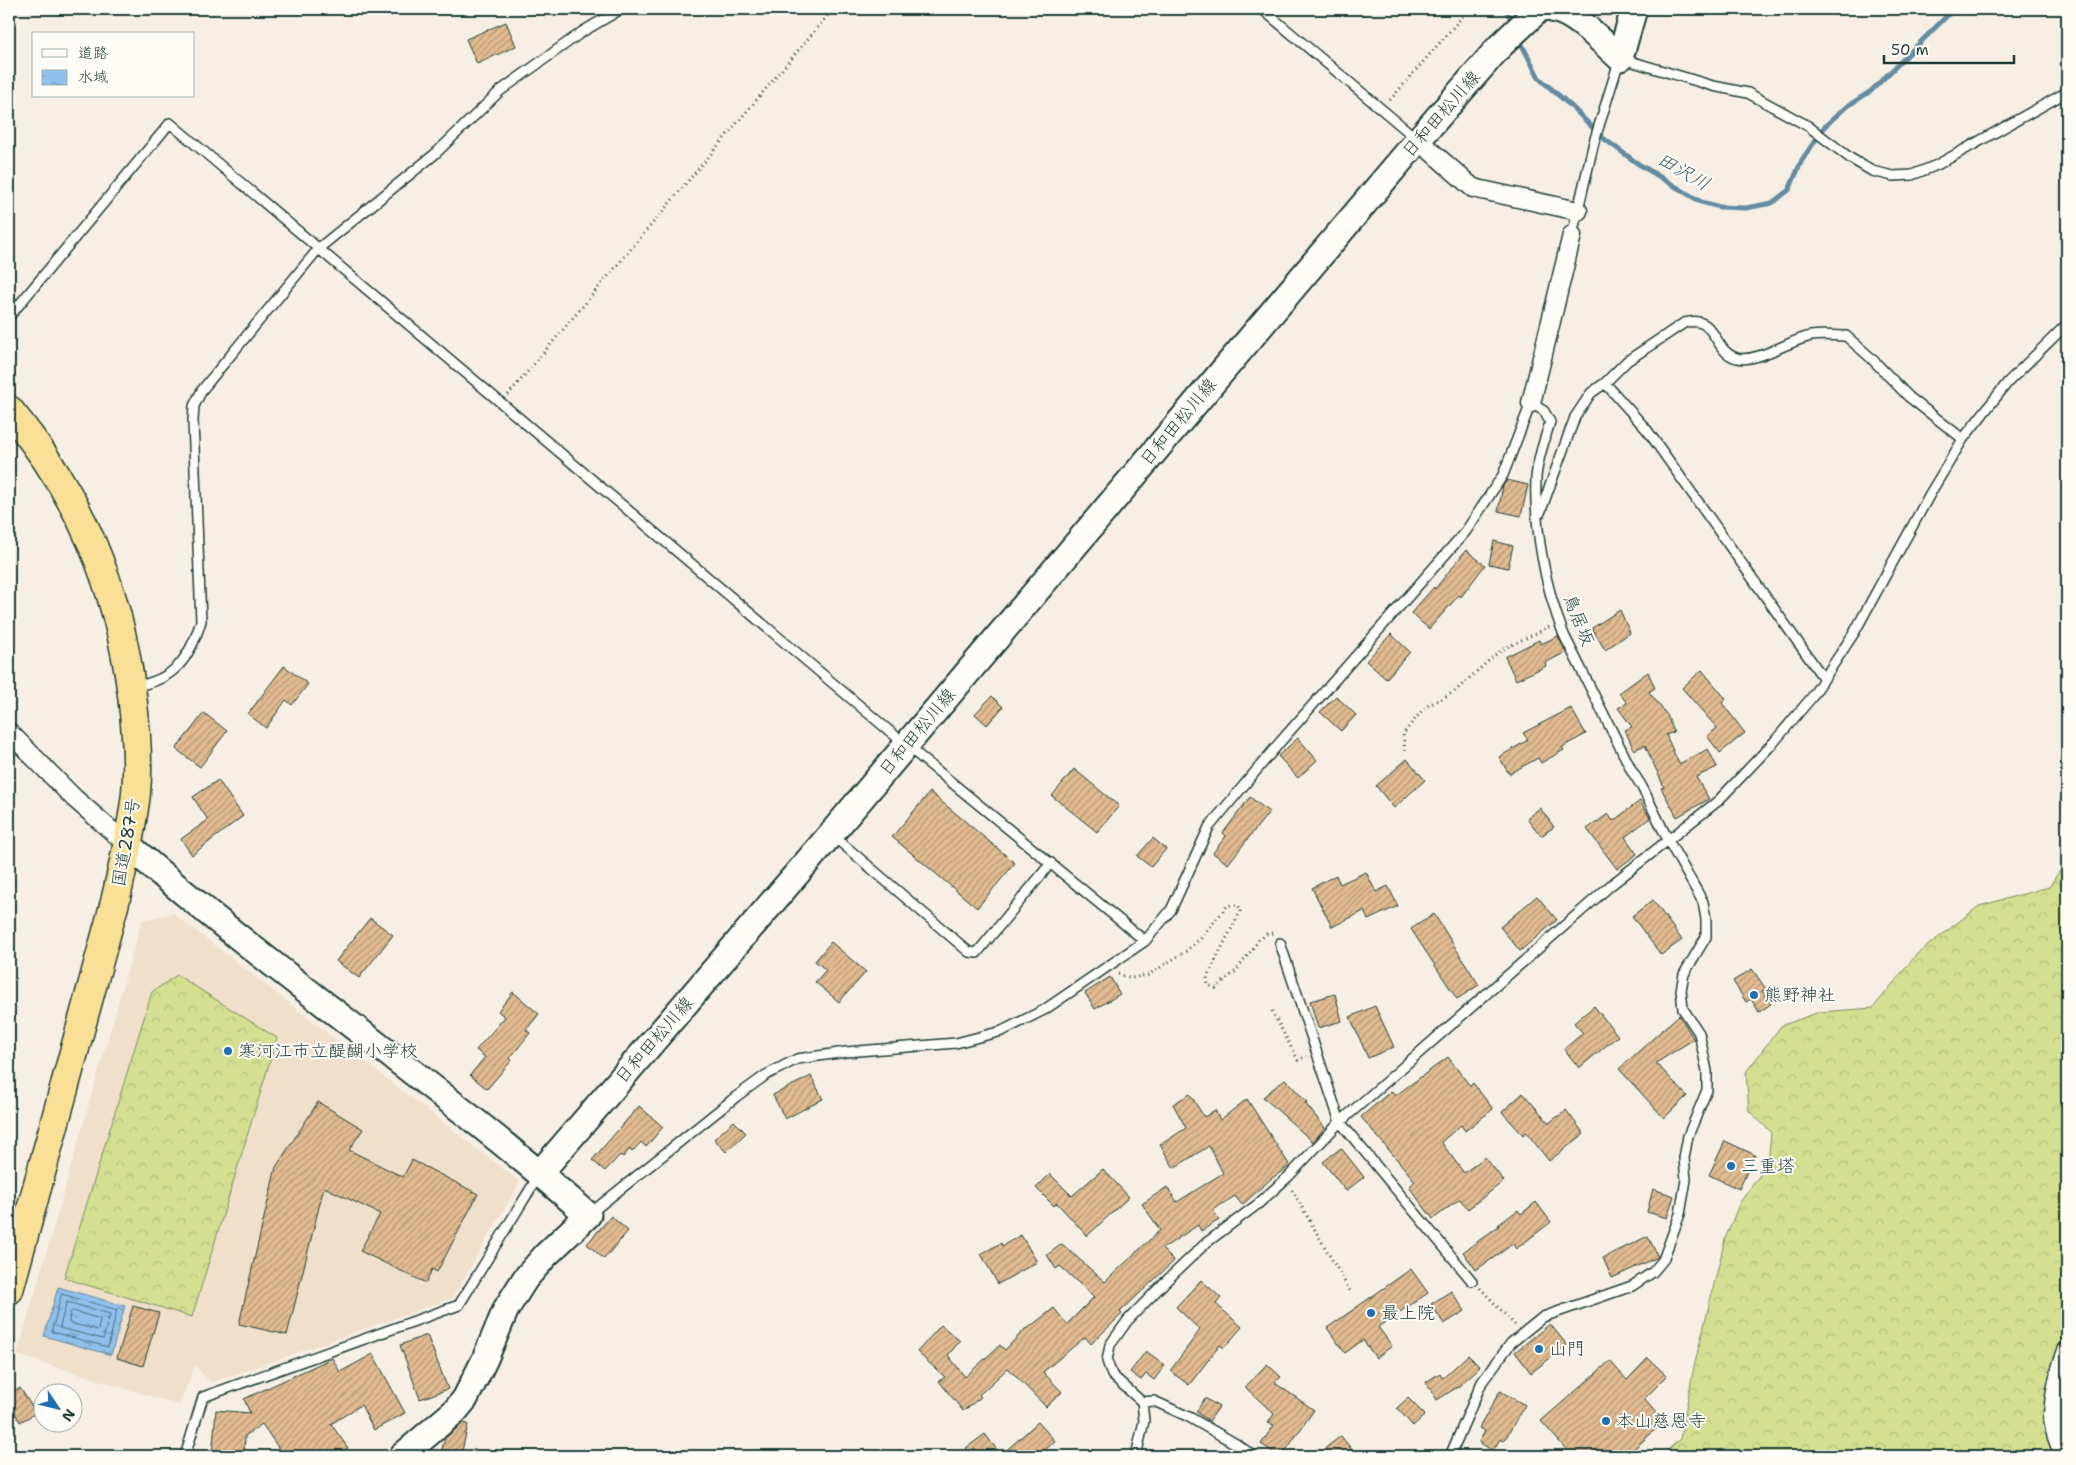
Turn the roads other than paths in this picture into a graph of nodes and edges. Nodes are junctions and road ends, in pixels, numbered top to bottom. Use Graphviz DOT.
graph roads {
  1 [pos="621,9"];
  2 [pos="1262,9"];
  3 [pos="1634,9"];
  4 [pos="1551,11"];
  5 [pos="1620,58"];
  6 [pos="2067,92"];
  7 [pos="1418,140"];
  8 [pos="1578,211"];
  9 [pos="1572,235"];
  10 [pos="319,248"];
  11 [pos="9,317"];
  12 [pos="2067,324"];
  13 [pos="1605,383"];
  14 [pos="1531,403"];
  15 [pos="9,410"];
  16 [pos="1963,440"];
  17 [pos="1538,518"];
  18 [pos="1824,679"];
  19 [pos="131,686"];
  20 [pos="9,732"];
  21 [pos="906,744"];
  22 [pos="831,834"];
  23 [pos="1668,840"];
  24 [pos="128,845"];
  25 [pos="1051,863"];
  26 [pos="1145,941"];
  27 [pos="1280,943"];
  28 [pos="1340,1122"];
  29 [pos="540,1173"];
  30 [pos="588,1215"];
  31 [pos="1472,1281"];
  32 [pos="9,1290"];
  33 [pos="2067,1351"];
  34 [pos="1142,1402"];
  35 [pos="185,1456"];
  36 [pos="402,1456"];
  37 [pos="1136,1456"];
  38 [pos="1254,1456"];
  39 [pos="1450,1456"];
  40 [pos="2065,1456"];
  1 -- 10 [label="lane"];
  2 -- 7 [label="lane"];
  3 -- 5 [label="main road"];
  4 -- 5 [label="main road, 日和田松川線"];
  4 -- 7 [label="main road, 日和田松川線"];
  5 -- 6 [label="lane"];
  5 -- 8 [label="lane"];
  7 -- 8 [label="street"];
  7 -- 21 [label="main road, 日和田松川線"];
  8 -- 9 [label="lane"];
  9 -- 14 [label="street"];
  10 -- 11 [label="lane"];
  10 -- 19 [label="lane"];
  10 -- 21 [label="lane"];
  12 -- 16 [label="lane"];
  13 -- 16 [label="lane"];
  13 -- 17 [label="lane"];
  13 -- 18 [label="lane"];
  14 -- 17 [label="lane, 鳥居坂"];
  14 -- 26 [label="lane"];
  15 -- 19 [label="highway, 国道287号"];
  16 -- 18 [label="lane"];
  17 -- 23 [label="lane, 鳥居坂"];
  18 -- 23 [label="lane"];
  19 -- 24 [label="highway, 国道287号"];
  20 -- 24 [label="street"];
  21 -- 22 [label="main road, 日和田松川線"];
  21 -- 25 [label="lane"];
  22 -- 25 [label="lane"];
  22 -- 29 [label="main road, 日和田松川線"];
  23 -- 28 [label="lane"];
  23 -- 39 [label="lane, 鳥居坂"];
  24 -- 29 [label="main road"];
  24 -- 32 [label="highway, 国道287号"];
  25 -- 26 [label="lane"];
  26 -- 30 [label="lane"];
  27 -- 28 [label="lane"];
  28 -- 31 [label="lane"];
  28 -- 34 [label="lane"];
  29 -- 30 [label="main road"];
  29 -- 35 [label="lane"];
  30 -- 36 [label="main road"];
  33 -- 40 [label="street"];
  34 -- 37 [label="lane"];
  34 -- 38 [label="lane"];
}
